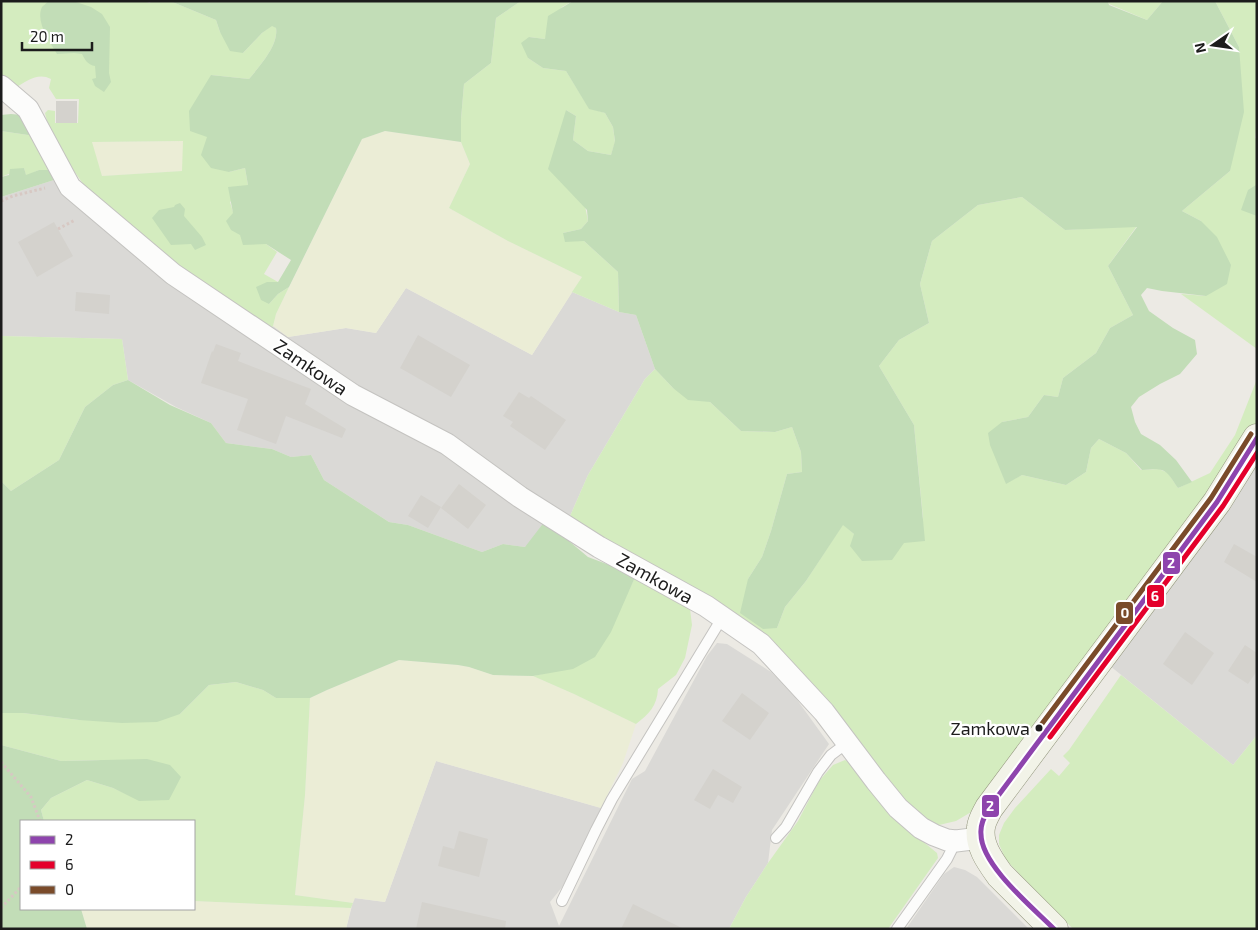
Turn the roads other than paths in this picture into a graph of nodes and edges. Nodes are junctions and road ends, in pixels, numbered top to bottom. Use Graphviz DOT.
graph roads {
  1 [pos="1,86"];
  2 [pos="1257,438"];
  3 [pos="722,618"];
  4 [pos="847,743"];
  5 [pos="776,838"];
  6 [pos="968,839"];
  7 [pos="562,901"];
  8 [pos="896,929"];
  9 [pos="1054,929"];
  1 -- 3 [label="street, Zamkowa"];
  2 -- 6 [label="street"];
  3 -- 4 [label="street, Zamkowa"];
  3 -- 7 [label="lane"];
  4 -- 5 [label="lane"];
  4 -- 6 [label="street, Zamkowa"];
  6 -- 8 [label="lane"];
  6 -- 9 [label="street"];
}
